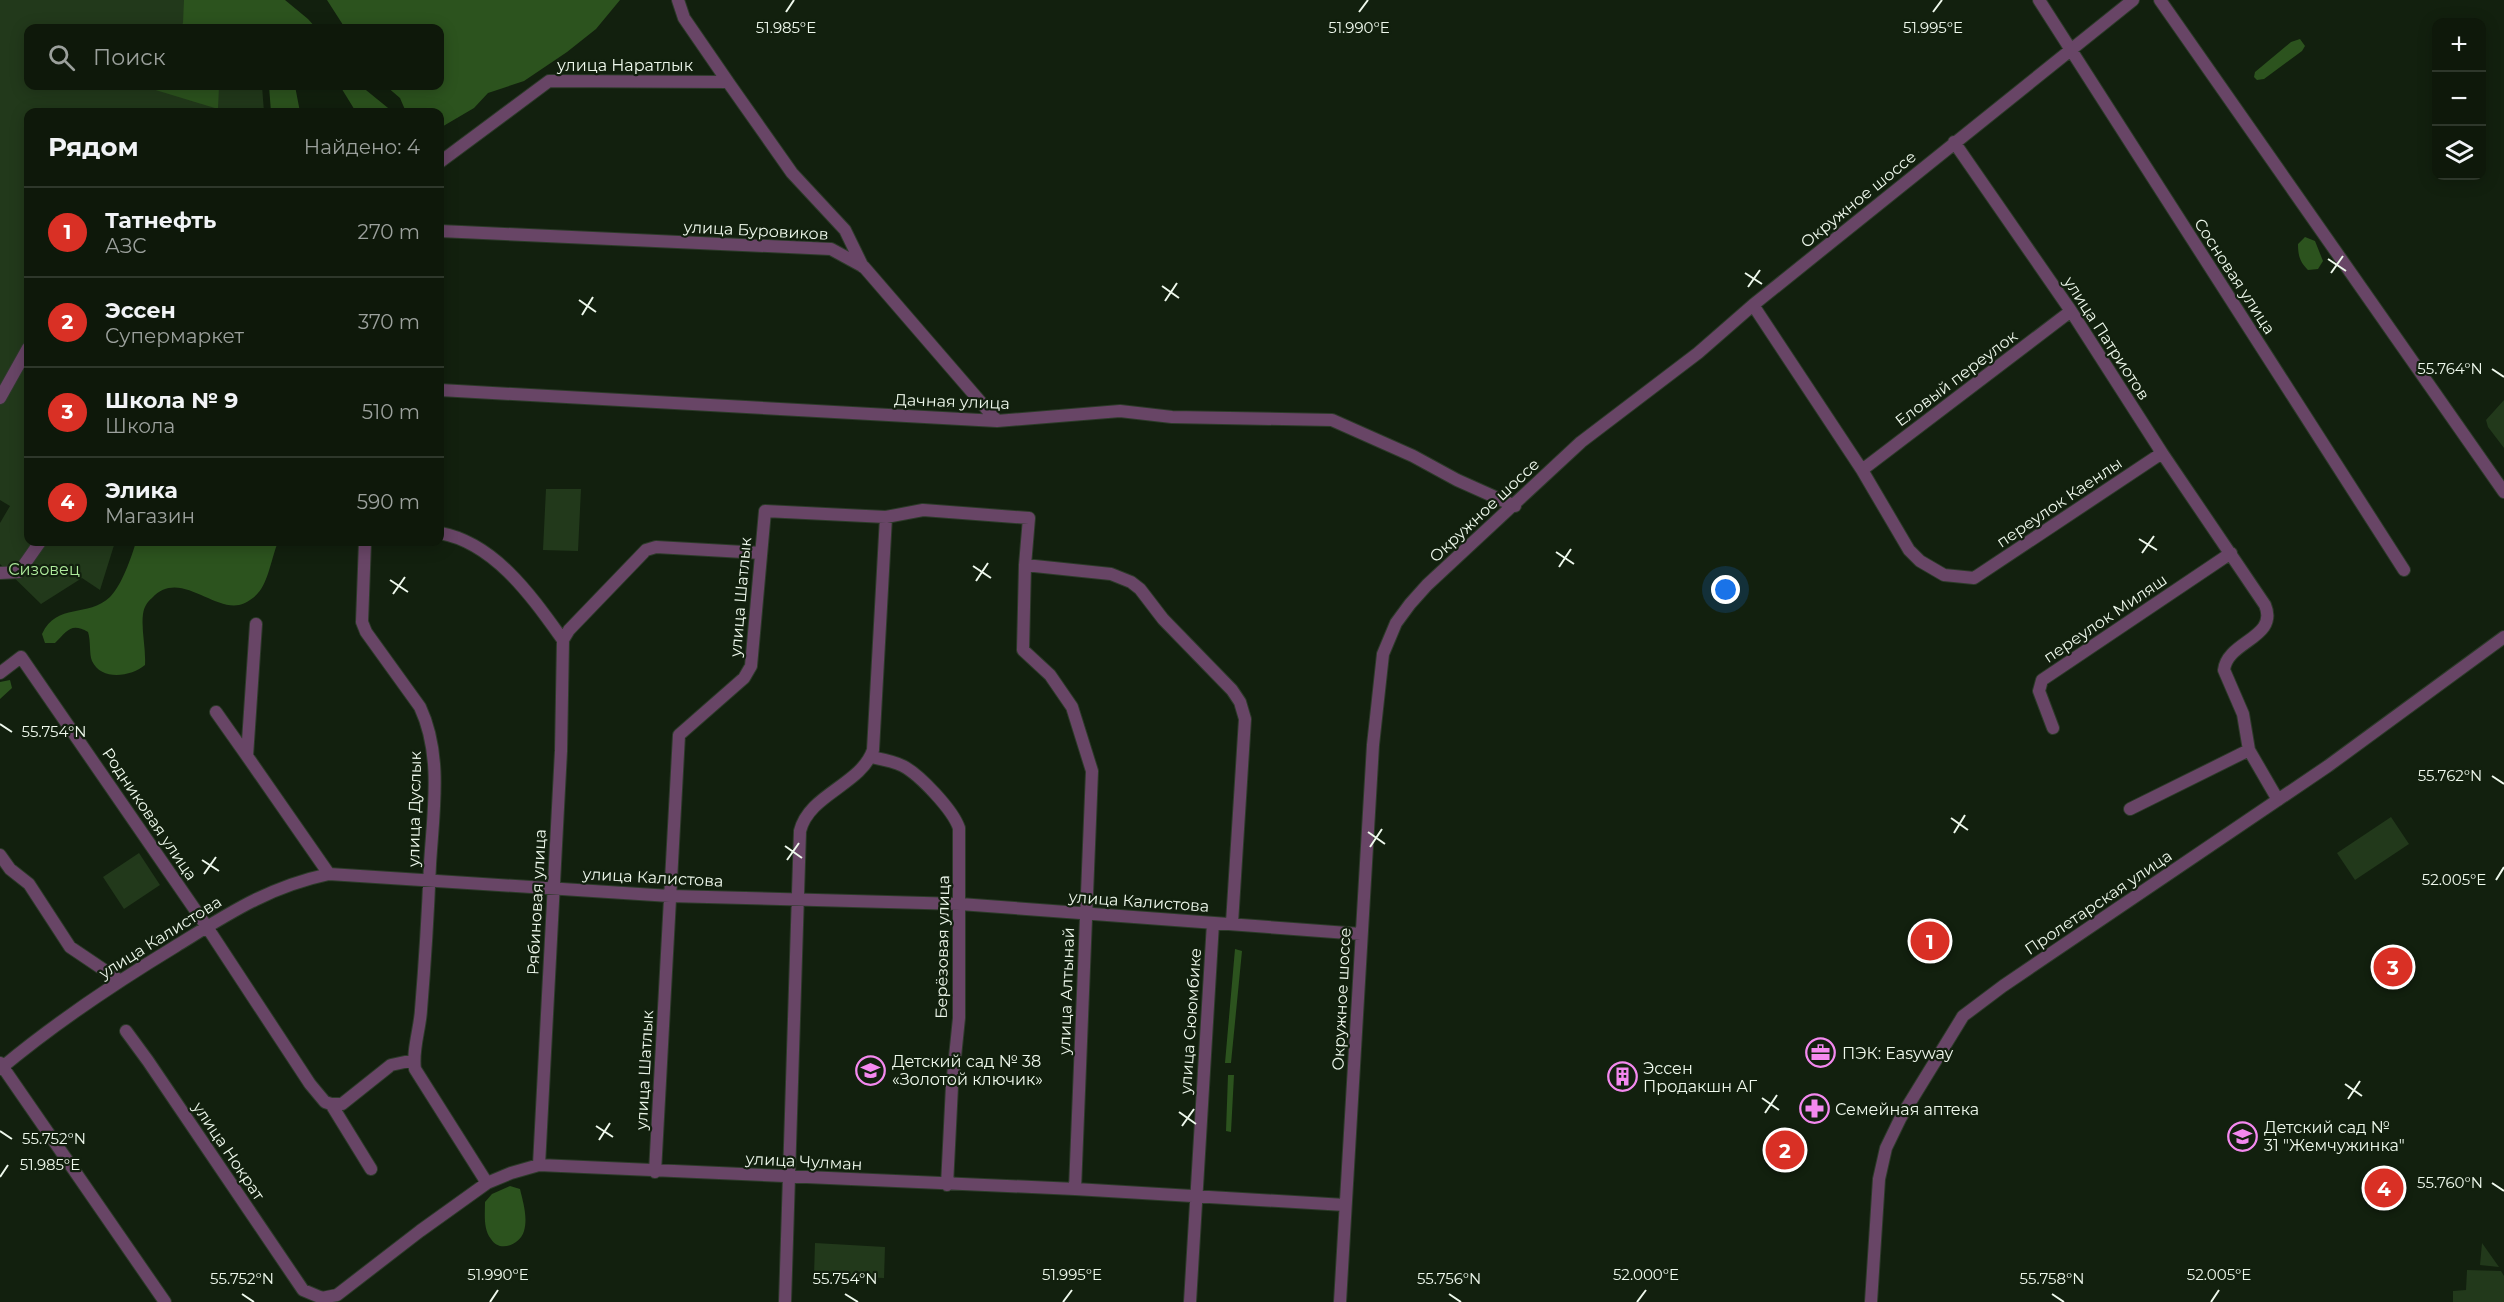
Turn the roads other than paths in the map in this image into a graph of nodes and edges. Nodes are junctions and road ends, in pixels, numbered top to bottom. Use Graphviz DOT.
graph roads {
  1 [pos="678,0"];
  2 [pos="2039,0"];
  3 [pos="2133,0"];
  4 [pos="2160,0"];
  5 [pos="2071,50"];
  6 [pos="728,82"];
  7 [pos="1954,142"];
  8 [pos="444,159"];
  9 [pos="444,231"];
  10 [pos="864,267"];
  11 [pos="1752,305"];
  12 [pos="2071,311"];
  13 [pos="24,355"];
  14 [pos="444,390"];
  15 [pos="0,398"];
  16 [pos="997,421"];
  17 [pos="2163,453"];
  18 [pos="1862,470"];
  19 [pos="2504,492"];
  20 [pos="1515,506"];
  21 [pos="886,518"];
  22 [pos="444,534"];
  23 [pos="37,546"];
  24 [pos="365,546"];
  25 [pos="760,553"];
  26 [pos="2230,554"];
  27 [pos="1025,565"];
  28 [pos="2404,570"];
  29 [pos="0,573"];
  30 [pos="256,624"];
  31 [pos="2504,637"];
  32 [pos="563,640"];
  33 [pos="0,673"];
  34 [pos="216,712"];
  35 [pos="2054,728"];
  36 [pos="2249,750"];
  37 [pos="247,756"];
  38 [pos="871,757"];
  39 [pos="2278,800"];
  40 [pos="2130,809"];
  41 [pos="0,855"];
  42 [pos="328,874"];
  43 [pos="429,881"];
  44 [pos="553,888"];
  45 [pos="670,896"];
  46 [pos="797,900"];
  47 [pos="960,904"];
  48 [pos="1086,913"];
  49 [pos="1213,923"];
  50 [pos="1232,923"];
  51 [pos="207,927"];
  52 [pos="1361,934"];
  53 [pos="119,980"];
  54 [pos="126,1031"];
  55 [pos="414,1060"];
  56 [pos="1,1066"];
  57 [pos="332,1104"];
  58 [pos="539,1166"];
  59 [pos="371,1169"];
  60 [pos="655,1172"];
  61 [pos="789,1177"];
  62 [pos="487,1183"];
  63 [pos="947,1185"];
  64 [pos="1075,1189"];
  65 [pos="1196,1196"];
  66 [pos="1345,1205"];
  67 [pos="303,1290"];
  68 [pos="165,1302"];
  69 [pos="785,1302"];
  70 [pos="1190,1302"];
  71 [pos="1340,1302"];
  72 [pos="1870,1302"];
  1 -- 6 [label="street, улица Наратлык"];
  2 -- 5 [label="street, Сосновая улица"];
  3 -- 5 [label="street, Окружное шоссе"];
  4 -- 19 [label="street"];
  5 -- 7 [label="street, Окружное шоссе"];
  5 -- 28 [label="street, Сосновая улица"];
  6 -- 8 [label="street, улица Наратлык"];
  6 -- 10 [label="street, улица Наратлык"];
  7 -- 11 [label="street, Окружное шоссе"];
  7 -- 12 [label="street, улица Патриотов"];
  9 -- 10 [label="street, улица Буровиков"];
  10 -- 16 [label="street, улица Буровиков"];
  11 -- 18 [label="street"];
  11 -- 20 [label="street, Окружное шоссе"];
  12 -- 17 [label="street, улица Патриотов"];
  12 -- 18 [label="street, Еловый переулок"];
  13 -- 15 [label="street"];
  14 -- 16 [label="street, Дачная улица"];
  16 -- 20 [label="street, Дачная улица"];
  17 -- 18 [label="street, переулок Каенлы"];
  17 -- 26 [label="street, улица Патриотов"];
  20 -- 52 [label="street, Окружное шоссе"];
  21 -- 25 [label="street, улица Шатлык"];
  21 -- 27 [label="street, улица Алтынай"];
  21 -- 38 [label="street"];
  22 -- 32 [label="street"];
  23 -- 29 [label="street"];
  24 -- 43 [label="street, улица Дуслык"];
  25 -- 32 [label="street"];
  25 -- 45 [label="street, улица Шатлык"];
  26 -- 35 [label="street, переулок Миляш"];
  26 -- 36 [label="street, улица Патриотов"];
  27 -- 48 [label="street, улица Алтынай"];
  27 -- 50 [label="street"];
  30 -- 37 [label="street"];
  31 -- 39 [label="street, Пролетарская улица"];
  32 -- 44 [label="street, Рябиновая улица"];
  33 -- 51 [label="street, Родниковая улица"];
  34 -- 37 [label="street"];
  36 -- 39 [label="street"];
  36 -- 40 [label="street"];
  37 -- 42 [label="street"];
  38 -- 46 [label="street"];
  38 -- 47 [label="street, Берёзовая улица"];
  39 -- 72 [label="street, Пролетарская улица"];
  41 -- 53 [label="street"];
  42 -- 43 [label="street, улица Калистова"];
  42 -- 51 [label="street, улица Калистова"];
  43 -- 44 [label="street, улица Калистова"];
  43 -- 55 [label="street, улица Дуслык"];
  44 -- 45 [label="street, улица Калистова"];
  44 -- 58 [label="street, Рябиновая улица"];
  45 -- 46 [label="street, улица Калистова"];
  45 -- 60 [label="street, улица Шатлык"];
  46 -- 47 [label="street, улица Калистова"];
  46 -- 61 [label="street"];
  47 -- 48 [label="street, улица Калистова"];
  47 -- 63 [label="street, Берёзовая улица"];
  48 -- 49 [label="street, улица Калистова"];
  48 -- 64 [label="street, улица Алтынай"];
  49 -- 50 [label="street, улица Калистова"];
  49 -- 65 [label="street, улица Сююмбике"];
  50 -- 52 [label="street, улица Калистова"];
  51 -- 53 [label="street, улица Калистова"];
  51 -- 57 [label="street, Родниковая улица"];
  52 -- 66 [label="street, Окружное шоссе"];
  53 -- 56 [label="street, улица Калистова"];
  54 -- 67 [label="street, улица Нократ"];
  55 -- 57 [label="street"];
  55 -- 62 [label="street"];
  56 -- 68 [label="street"];
  57 -- 59 [label="street, Родниковая улица"];
  58 -- 60 [label="street, улица Чулман"];
  58 -- 62 [label="street, улица Чулман"];
  60 -- 61 [label="street, улица Чулман"];
  61 -- 63 [label="street, улица Чулман"];
  61 -- 69 [label="street"];
  62 -- 67 [label="street, улица Чулман"];
  63 -- 64 [label="street, улица Чулман"];
  64 -- 65 [label="street, улица Чулман"];
  65 -- 66 [label="street, улица Чулман"];
  65 -- 70 [label="street, улица Сююмбике"];
  66 -- 71 [label="street, Окружное шоссе"];
}
